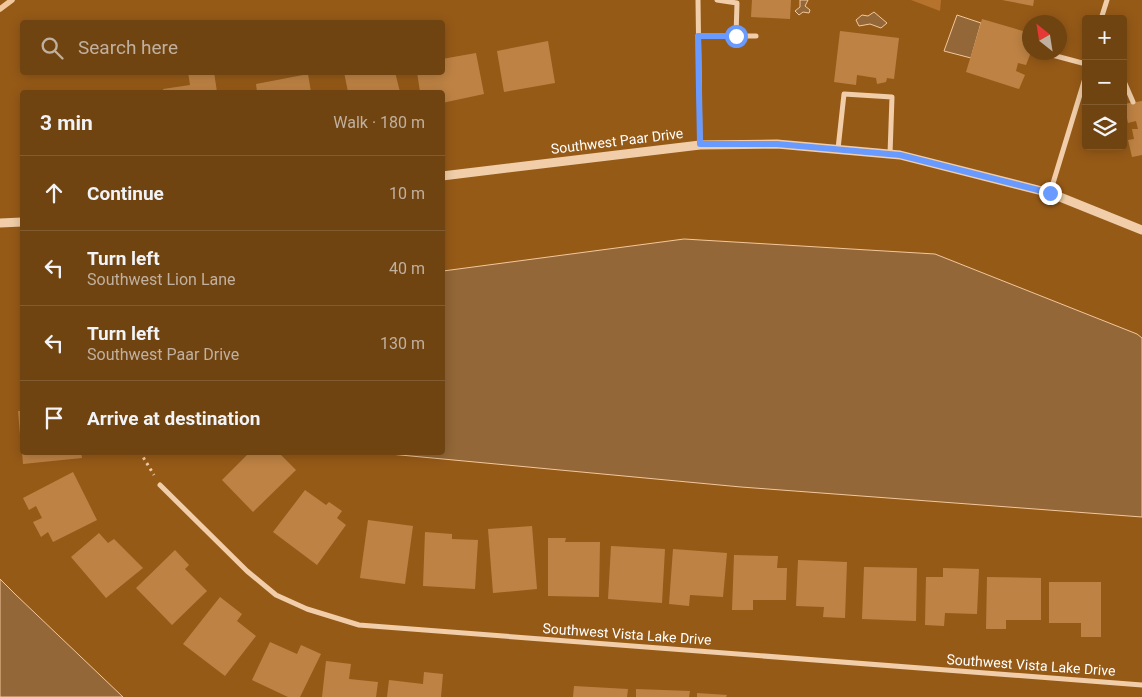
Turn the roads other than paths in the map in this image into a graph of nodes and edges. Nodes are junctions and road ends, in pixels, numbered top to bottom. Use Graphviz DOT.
graph roads {
  1 [pos="698,0"];
  2 [pos="717,0"];
  3 [pos="1107,0"];
  4 [pos="1103,15"];
  5 [pos="698,36"];
  6 [pos="736,36"];
  7 [pos="756,36"];
  8 [pos="1067,59"];
  9 [pos="1082,63"];
  10 [pos="1082,88"];
  11 [pos="1127,88"];
  12 [pos="1133,102"];
  13 [pos="700,144"];
  14 [pos="838,149"];
  15 [pos="890,154"];
  16 [pos="445,176"];
  17 [pos="1050,193"];
  18 [pos="20,222"];
  19 [pos="0,223"];
  20 [pos="1142,230"];
  21 [pos="160,485"];
  22 [pos="1142,685"];
  1 -- 5 [label="street"];
  2 -- 6 [label="street"];
  3 -- 4 [label="street"];
  5 -- 6 [label="street"];
  5 -- 13 [label="street"];
  6 -- 7 [label="street"];
  8 -- 9 [label="street"];
  10 -- 17 [label="street"];
  11 -- 12 [label="street"];
  13 -- 14 [label="street, Southwest Paar Drive"];
  13 -- 16 [label="street, Southwest Paar Drive"];
  14 -- 15 [label="street, Southwest Paar Drive"];
  14 -- 15 [label="street"];
  15 -- 17 [label="street, Southwest Paar Drive"];
  17 -- 20 [label="street, Southwest Paar Drive"];
  18 -- 19 [label="street"];
  21 -- 22 [label="street, Southwest Vista Lake Drive"];
}
